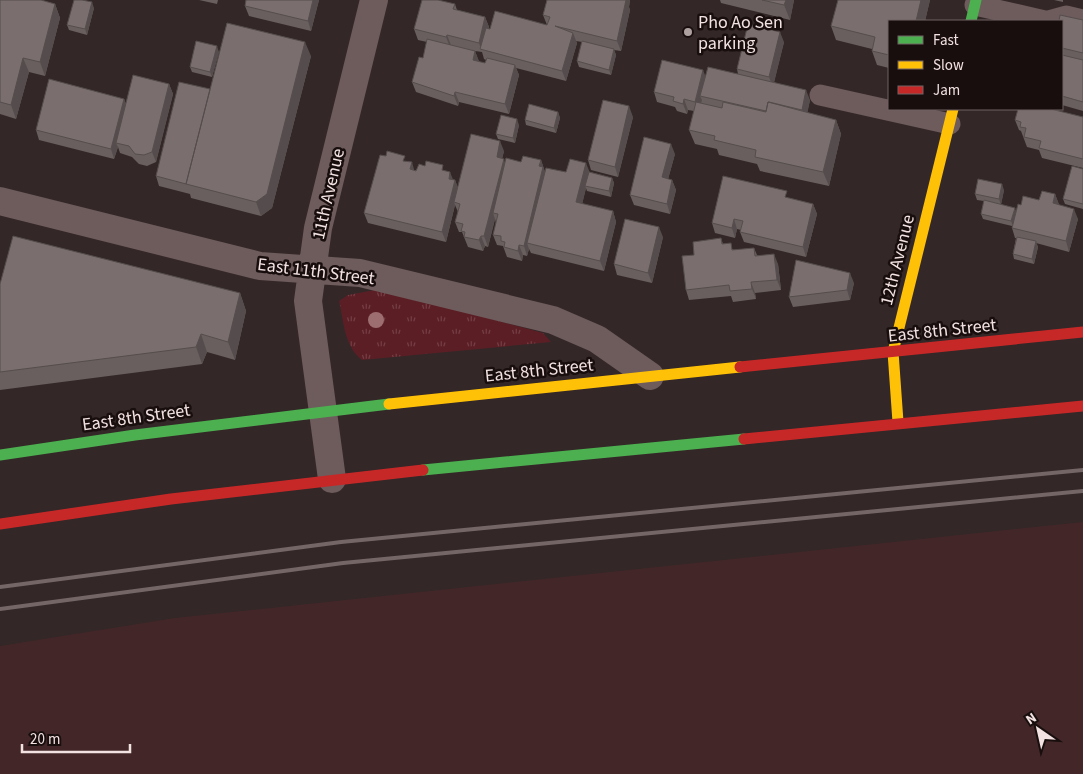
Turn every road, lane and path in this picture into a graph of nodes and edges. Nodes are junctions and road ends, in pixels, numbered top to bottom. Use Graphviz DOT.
graph roads {
  1 [pos="374,0"];
  2 [pos="974,9"];
  3 [pos="1040,20"];
  4 [pos="1050,20"];
  5 [pos="1083,20"];
  6 [pos="820,95"];
  7 [pos="888,106"];
  8 [pos="914,110"];
  9 [pos="951,116"];
  10 [pos="0,201"];
  11 [pos="312,270"];
  12 [pos="1083,332"];
  13 [pos="893,352"];
  14 [pos="650,376"];
  15 [pos="1083,406"];
  16 [pos="324,410"];
  17 [pos="898,422"];
  18 [pos="0,455"];
  19 [pos="332,479"];
  20 [pos="0,524"];
  1 -- 11 [label="street, 11th Avenue"];
  2 -- 3 [label="lane"];
  4 -- 5 [label="lane"];
  6 -- 7 [label="lane"];
  8 -- 9 [label="lane"];
  9 -- 13 [label="main road, 12th Avenue"];
  10 -- 11 [label="street, East 11th Street"];
  11 -- 14 [label="street, East 11th Street"];
  11 -- 16 [label="street, 11th Avenue"];
  12 -- 13 [label="main road, East 8th Street"];
  13 -- 14 [label="main road, East 8th Street"];
  13 -- 17 [label="main road, 12th Avenue"];
  14 -- 16 [label="main road, East 8th Street"];
  15 -- 17 [label="main road"];
  16 -- 18 [label="main road, East 8th Street"];
  16 -- 19 [label="street, 11th Avenue"];
  17 -- 19 [label="main road"];
  19 -- 20 [label="main road"];
}
